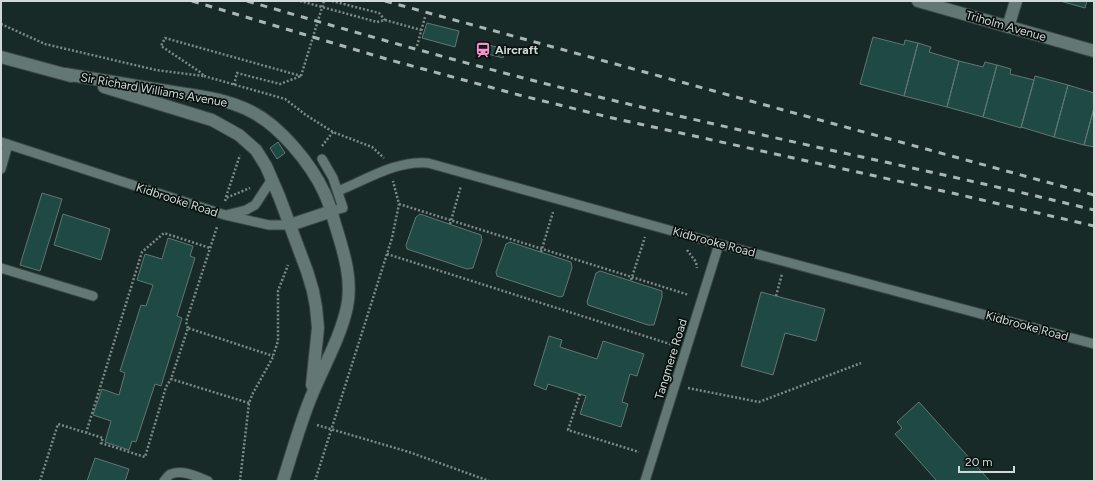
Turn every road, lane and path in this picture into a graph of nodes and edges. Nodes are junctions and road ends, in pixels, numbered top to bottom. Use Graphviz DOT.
graph roads {
  1 [pos="300,1"];
  2 [pos="324,1"];
  3 [pos="332,1"];
  4 [pos="918,1"];
  5 [pos="1016,1"];
  6 [pos="322,7"];
  7 [pos="425,17"];
  8 [pos="385,20"];
  9 [pos="1,24"];
  10 [pos="1008,27"];
  11 [pos="421,30"];
  12 [pos="417,46"];
  13 [pos="1094,51"];
  14 [pos="1,57"];
  15 [pos="65,74"];
  16 [pos="204,76"];
  17 [pos="301,76"];
  18 [pos="234,85"];
  19 [pos="245,139"];
  20 [pos="5,143"];
  21 [pos="322,159"];
  22 [pos="389,169"];
  23 [pos="1,170"];
  24 [pos="398,177"];
  25 [pos="272,179"];
  26 [pos="462,183"];
  27 [pos="338,192"];
  28 [pos="226,198"];
  29 [pos="398,204"];
  30 [pos="554,209"];
  31 [pos="332,212"];
  32 [pos="223,214"];
  33 [pos="451,220"];
  34 [pos="450,224"];
  35 [pos="290,225"];
  36 [pos="645,235"];
  37 [pos="719,244"];
  38 [pos="683,246"];
  39 [pos="210,248"];
  40 [pos="300,250"];
  41 [pos="542,250"];
  42 [pos="387,254"];
  43 [pos="1,268"];
  44 [pos="783,271"];
  45 [pos="698,274"];
  46 [pos="631,279"];
  47 [pos="692,288"];
  48 [pos="689,295"];
  49 [pos="93,296"];
  50 [pos="776,296"];
  51 [pos="687,302"];
  52 [pos="188,328"];
  53 [pos="675,338"];
  54 [pos="1094,344"];
  55 [pos="672,345"];
  56 [pos="670,351"];
  57 [pos="273,356"];
  58 [pos="861,363"];
  59 [pos="171,379"];
  60 [pos="675,385"];
  61 [pos="580,394"];
  62 [pos="310,398"];
  63 [pos="249,403"];
  64 [pos="303,420"];
  65 [pos="331,430"];
  66 [pos="86,433"];
  67 [pos="636,459"];
  68 [pos="40,481"];
  69 [pos="164,481"];
  70 [pos="208,481"];
  71 [pos="240,481"];
  72 [pos="283,481"];
  73 [pos="315,481"];
  74 [pos="489,481"];
  75 [pos="645,481"];
  1 -- 6 [label="path"];
  2 -- 6 [label="path"];
  3 -- 8 [label="path"];
  4 -- 10 [label="street, Triholm Avenue"];
  5 -- 10 [label="street"];
  6 -- 8 [label="path"];
  6 -- 17 [label="path"];
  7 -- 11 [label="path"];
  8 -- 11 [label="path"];
  9 -- 16 [label="path"];
  10 -- 13 [label="street, Triholm Avenue"];
  11 -- 12 [label="path"];
  14 -- 15 [label="street, Sir Richard Williams Avenue"];
  15 -- 19 [label="street, Sir Richard Williams Avenue"];
  15 -- 31 [label="street, Sir Richard Williams Avenue"];
  16 -- 17 [label="path"];
  16 -- 18 [label="path"];
  17 -- 18 [label="path"];
  18 -- 22 [label="path"];
  19 -- 25 [label="street, Sir Richard Williams Avenue"];
  19 -- 28 [label="path"];
  20 -- 23 [label="lane"];
  20 -- 32 [label="lane, Kidbrooke Road"];
  21 -- 27 [label="lane"];
  22 -- 27 [label="lane, Kidbrooke Road"];
  22 -- 37 [label="lane, Kidbrooke Road"];
  24 -- 29 [label="path"];
  25 -- 32 [label="lane"];
  25 -- 35 [label="street, Sir Richard Williams Avenue"];
  26 -- 33 [label="path"];
  27 -- 31 [label="lane"];
  29 -- 33 [label="path"];
  29 -- 42 [label="path"];
  30 -- 41 [label="path"];
  31 -- 35 [label="street, Kidbrooke Road"];
  31 -- 62 [label="street, Sir Richard Williams Avenue"];
  32 -- 35 [label="lane, Kidbrooke Road"];
  32 -- 39 [label="path"];
  33 -- 34 [label="path"];
  33 -- 41 [label="path"];
  35 -- 40 [label="street, Sir Richard Williams Avenue"];
  36 -- 46 [label="path"];
  37 -- 54 [label="lane, Kidbrooke Road"];
  37 -- 60 [label="lane, Tangmere Road"];
  38 -- 45 [label="path"];
  39 -- 52 [label="path"];
  39 -- 66 [label="path"];
  40 -- 57 [label="path"];
  40 -- 62 [label="street, Sir Richard Williams Avenue"];
  41 -- 46 [label="path"];
  42 -- 55 [label="path"];
  42 -- 65 [label="path"];
  43 -- 49 [label="lane"];
  44 -- 50 [label="path"];
  46 -- 48 [label="path"];
  47 -- 48 [label="path"];
  48 -- 51 [label="path"];
  52 -- 57 [label="path"];
  52 -- 59 [label="path"];
  53 -- 55 [label="path"];
  55 -- 56 [label="path"];
  57 -- 63 [label="path"];
  58 -- 60 [label="path"];
  59 -- 63 [label="path"];
  59 -- 66 [label="path"];
  60 -- 75 [label="lane, Tangmere Road"];
  61 -- 67 [label="path"];
  62 -- 64 [label="street, Sir Richard Williams Avenue"];
  63 -- 71 [label="path"];
  64 -- 65 [label="path"];
  64 -- 72 [label="street, Sir Richard Williams Avenue"];
  65 -- 73 [label="path"];
  65 -- 74 [label="path"];
  66 -- 68 [label="path"];
  69 -- 70 [label="lane"];
}
